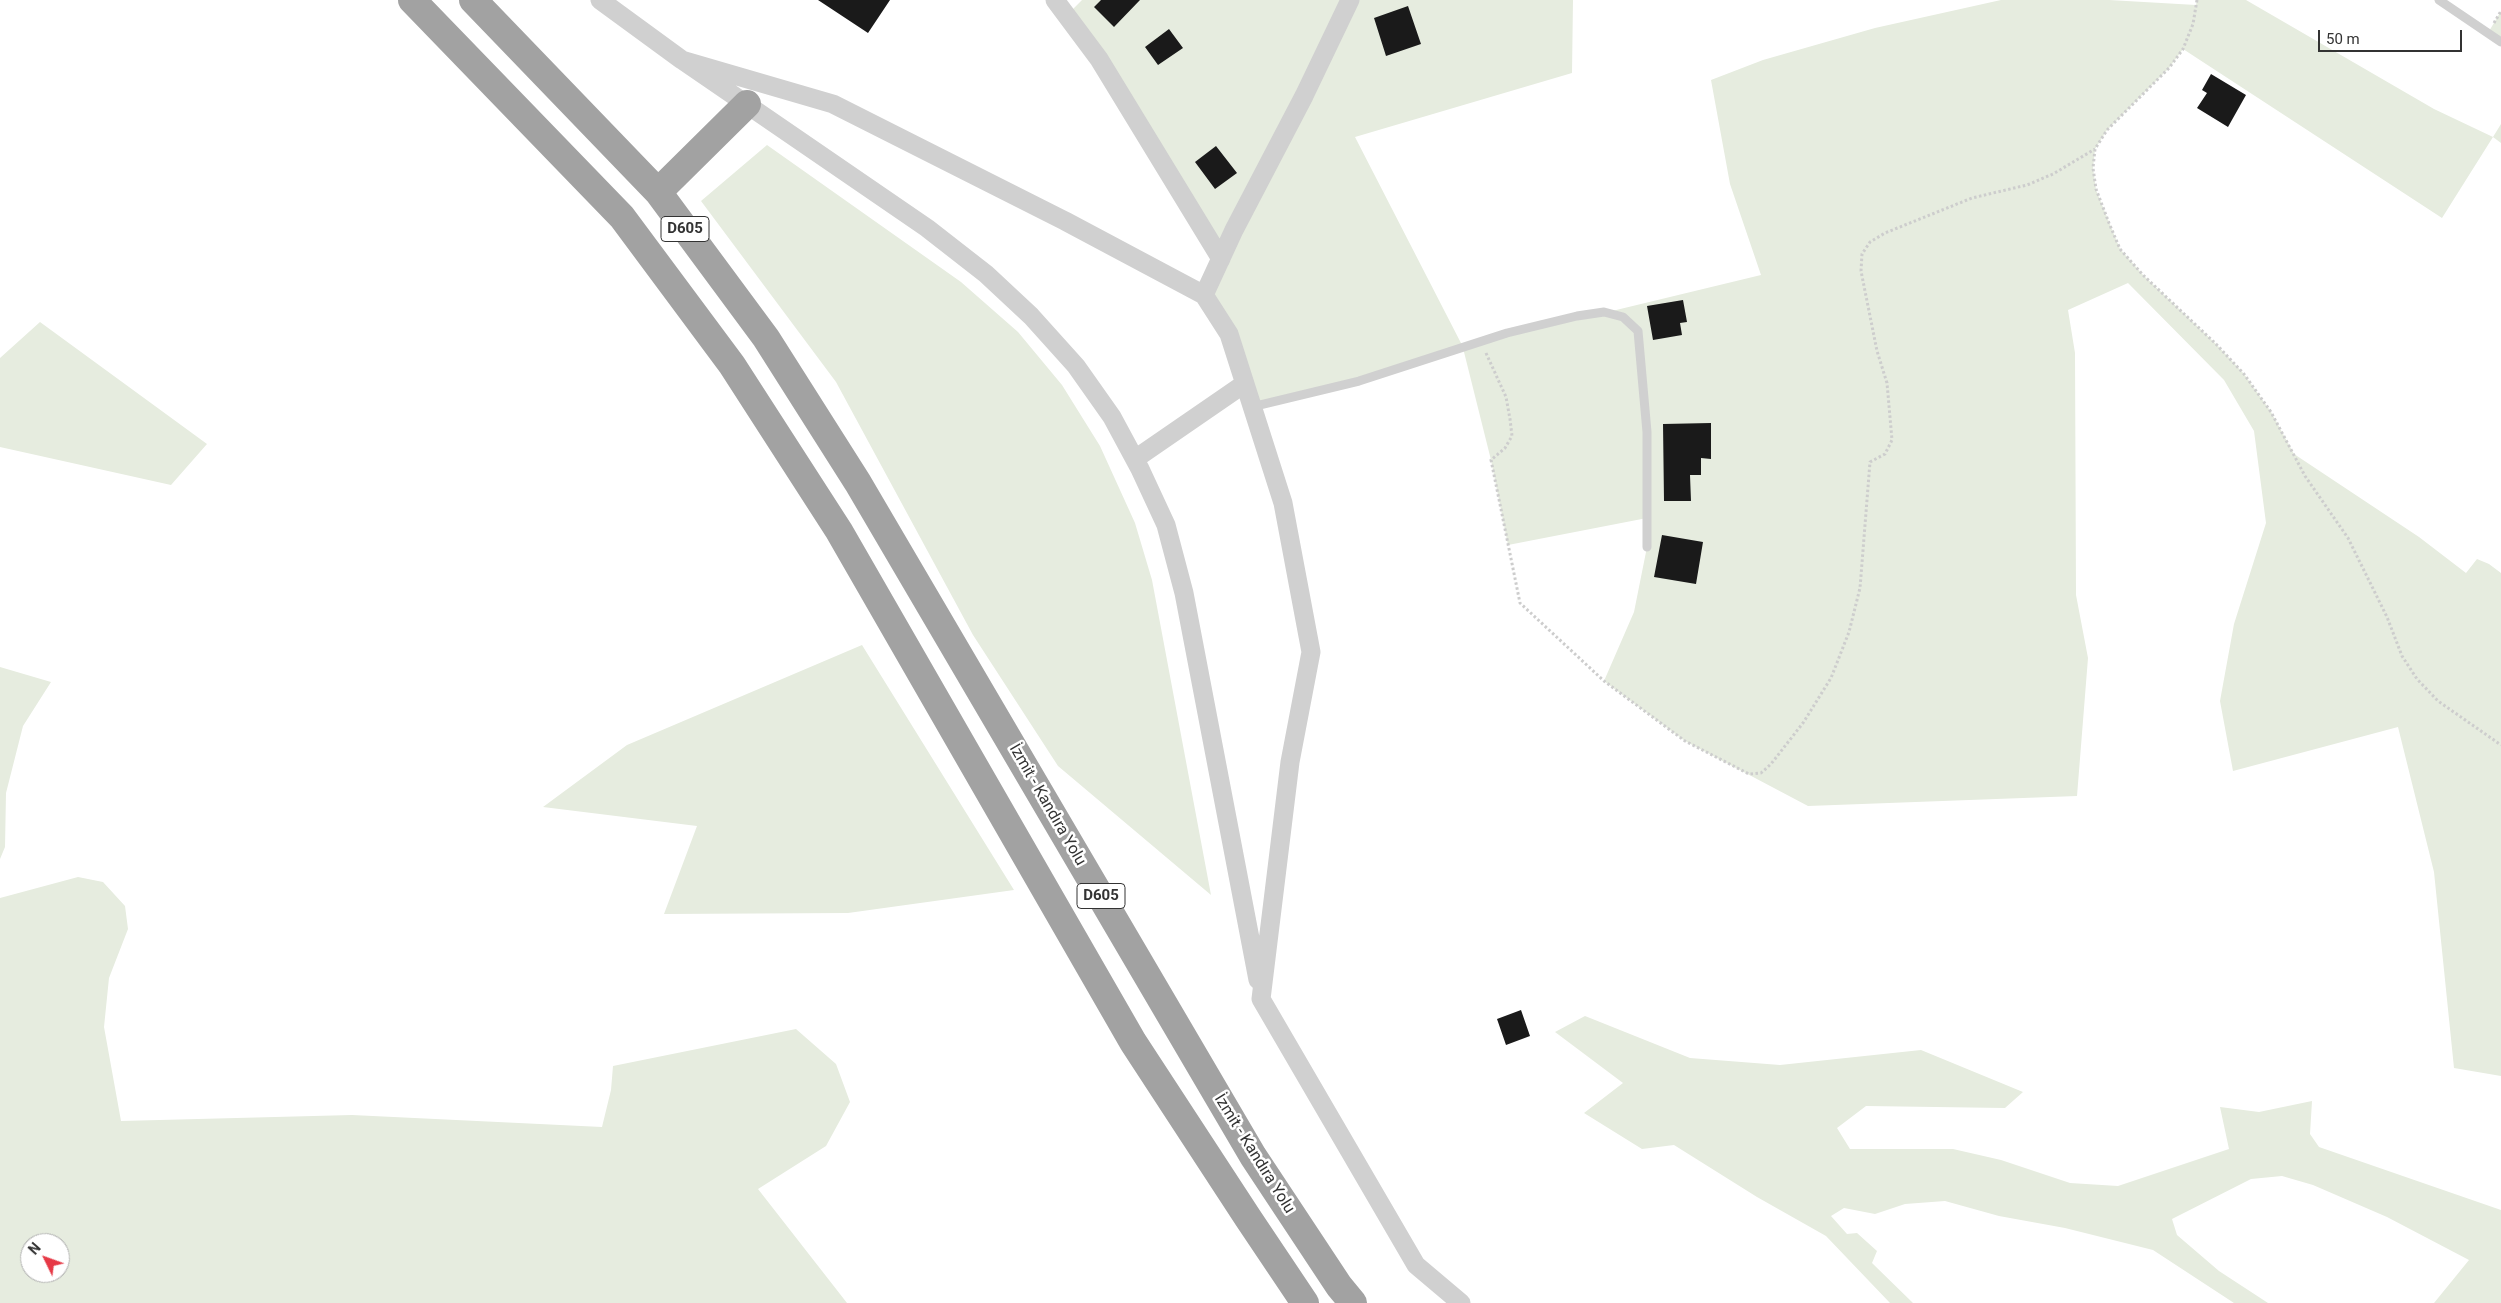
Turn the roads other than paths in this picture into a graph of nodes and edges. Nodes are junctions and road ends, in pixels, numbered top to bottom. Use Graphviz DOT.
graph roads {
  1 [pos="412,0"];
  2 [pos="473,0"];
  3 [pos="600,0"];
  4 [pos="1055,0"];
  5 [pos="1350,0"];
  6 [pos="2439,0"];
  7 [pos="2501,42"];
  8 [pos="682,60"];
  9 [pos="747,104"];
  10 [pos="658,192"];
  11 [pos="1221,259"];
  12 [pos="1204,295"];
  13 [pos="1244,384"];
  14 [pos="1251,407"];
  15 [pos="1135,459"];
  16 [pos="1647,547"];
  17 [pos="1261,999"];
  18 [pos="1305,1303"];
  19 [pos="1353,1303"];
  20 [pos="1461,1303"];
  1 -- 18 [label="highway"];
  2 -- 10 [label="highway, D605"];
  3 -- 8 [label="street"];
  4 -- 11 [label="street"];
  5 -- 11 [label="street"];
  6 -- 7 [label="lane"];
  8 -- 9 [label="street"];
  8 -- 12 [label="street"];
  9 -- 10 [label="highway"];
  9 -- 15 [label="street"];
  10 -- 19 [label="highway, İzmit - Kandıra Yolu / D605"];
  11 -- 12 [label="street"];
  12 -- 13 [label="street"];
  13 -- 14 [label="street"];
  13 -- 15 [label="street"];
  14 -- 16 [label="lane"];
  14 -- 17 [label="street"];
  15 -- 17 [label="street"];
  17 -- 20 [label="street"];
}
